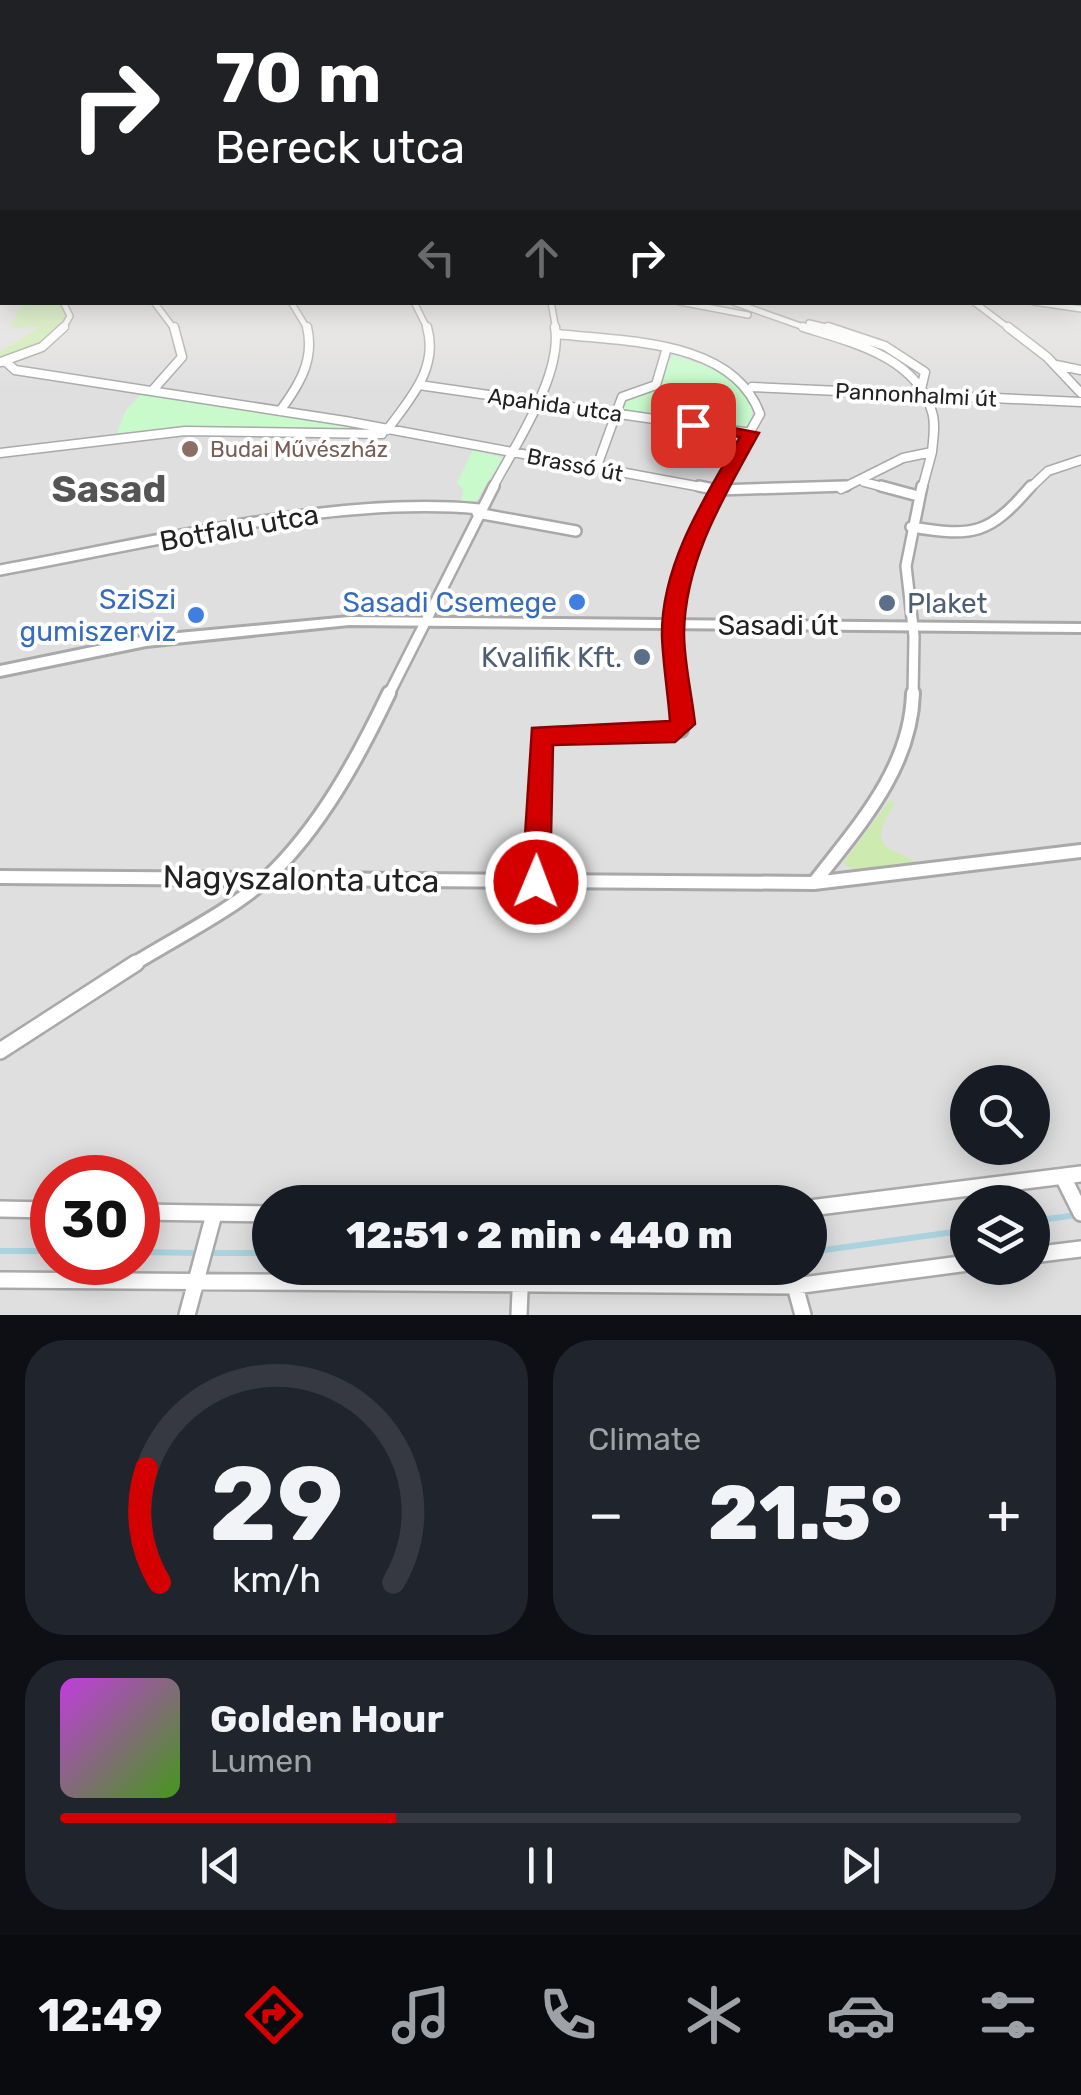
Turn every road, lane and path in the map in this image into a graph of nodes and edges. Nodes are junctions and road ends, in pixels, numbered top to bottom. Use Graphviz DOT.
graph roads {
  1 [pos="64,305"];
  2 [pos="157,305"];
  3 [pos="293,305"];
  4 [pos="415,305"];
  5 [pos="551,305"];
  6 [pos="695,305"];
  7 [pos="739,305"];
  8 [pos="978,305"];
  9 [pos="1054,305"];
  10 [pos="1081,309"];
  11 [pos="767,319"];
  12 [pos="558,334"];
  13 [pos="666,351"];
  14 [pos="2,362"];
  15 [pos="1056,365"];
  16 [pos="1081,370"];
  17 [pos="419,385"];
  18 [pos="752,387"];
  19 [pos="152,391"];
  20 [pos="1081,393"];
  21 [pos="927,396"];
  22 [pos="1081,402"];
  23 [pos="538,403"];
  24 [pos="280,411"];
  25 [pos="616,414"];
  26 [pos="387,430"];
  27 [pos="751,433"];
  28 [pos="405,435"];
  29 [pos="510,452"];
  30 [pos="932,452"];
  31 [pos="0,454"];
  32 [pos="1081,460"];
  33 [pos="596,469"];
  34 [pos="863,481"];
  35 [pos="718,490"];
  36 [pos="918,496"];
  37 [pos="478,511"];
  38 [pos="910,527"];
  39 [pos="576,531"];
  40 [pos="0,570"];
  41 [pos="423,622"];
  42 [pos="674,624"];
  43 [pos="913,626"];
  44 [pos="1081,628"];
  45 [pos="0,671"];
  46 [pos="1081,851"];
  47 [pos="0,877"];
  48 [pos="266,878"];
  49 [pos="536,882"];
  50 [pos="814,883"];
  51 [pos="0,1051"];
  52 [pos="1072,1175"];
  53 [pos="827,1206"];
  54 [pos="0,1209"];
  55 [pos="30,1210"];
  56 [pos="160,1213"];
  57 [pos="1081,1213"];
  58 [pos="214,1214"];
  59 [pos="252,1214"];
  60 [pos="1081,1249"];
  61 [pos="1050,1253"];
  62 [pos="950,1264"];
  63 [pos="199,1274"];
  64 [pos="252,1274"];
  65 [pos="827,1274"];
  66 [pos="0,1280"];
  67 [pos="521,1285"];
  68 [pos="795,1285"];
  69 [pos="187,1315"];
  70 [pos="520,1315"];
  71 [pos="804,1315"];
  1 -- 14 [label="street"];
  2 -- 19 [label="street"];
  3 -- 24 [label="street"];
  4 -- 17 [label="street"];
  5 -- 12 [label="street"];
  6 -- 11 [label="street"];
  7 -- 11 [label="street"];
  8 -- 15 [label="street"];
  9 -- 10 [label="street"];
  11 -- 21 [label="street"];
  12 -- 13 [label="street"];
  12 -- 23 [label="street"];
  13 -- 18 [label="street"];
  13 -- 25 [label="street"];
  14 -- 19 [label="street, Brassó út"];
  15 -- 16 [label="street"];
  15 -- 20 [label="street"];
  17 -- 23 [label="street, Apahida utca"];
  17 -- 26 [label="street"];
  18 -- 21 [label="street, Pannonhalmi út"];
  18 -- 27 [label="street"];
  19 -- 24 [label="street, Brassó út"];
  21 -- 22 [label="street, Pannonhalmi út"];
  21 -- 30 [label="street"];
  23 -- 25 [label="street, Apahida utca"];
  23 -- 29 [label="street"];
  24 -- 26 [label="street, Brassó út"];
  25 -- 27 [label="street, Apahida utca"];
  25 -- 33 [label="street"];
  26 -- 28 [label="street, Brassó út"];
  27 -- 35 [label="street"];
  28 -- 29 [label="street, Brassó út"];
  28 -- 31 [label="street, Brassó út"];
  29 -- 33 [label="street, Brassó út"];
  29 -- 37 [label="street"];
  30 -- 34 [label="street, Brassó út"];
  30 -- 36 [label="street"];
  32 -- 38 [label="street"];
  33 -- 35 [label="street, Brassó út"];
  34 -- 35 [label="street, Brassó út"];
  34 -- 36 [label="street, Brassó út"];
  35 -- 42 [label="street"];
  36 -- 38 [label="street"];
  37 -- 39 [label="street, Botfalu utca"];
  37 -- 40 [label="street, Botfalu utca"];
  37 -- 41 [label="street"];
  38 -- 43 [label="street"];
  41 -- 42 [label="street, Sasadi út"];
  41 -- 45 [label="street, Sasadi út"];
  41 -- 48 [label="street"];
  42 -- 43 [label="street, Sasadi út"];
  42 -- 49 [label="street"];
  43 -- 44 [label="street, Sasadi út"];
  43 -- 50 [label="street"];
  46 -- 50 [label="street, Nagyszalonta utca"];
  47 -- 48 [label="street, Nagyszalonta utca"];
  48 -- 49 [label="street, Nagyszalonta utca"];
  48 -- 51 [label="street"];
  49 -- 50 [label="street, Nagyszalonta utca"];
  52 -- 53 [label="street"];
  52 -- 57 [label="street"];
  54 -- 55 [label="street"];
  56 -- 58 [label="street"];
  58 -- 59 [label="street"];
  58 -- 63 [label="street"];
  60 -- 61 [label="street"];
  62 -- 65 [label="street"];
  63 -- 64 [label="street"];
  63 -- 66 [label="street"];
  63 -- 69 [label="street"];
  67 -- 70 [label="street"];
  68 -- 71 [label="street"];
}
